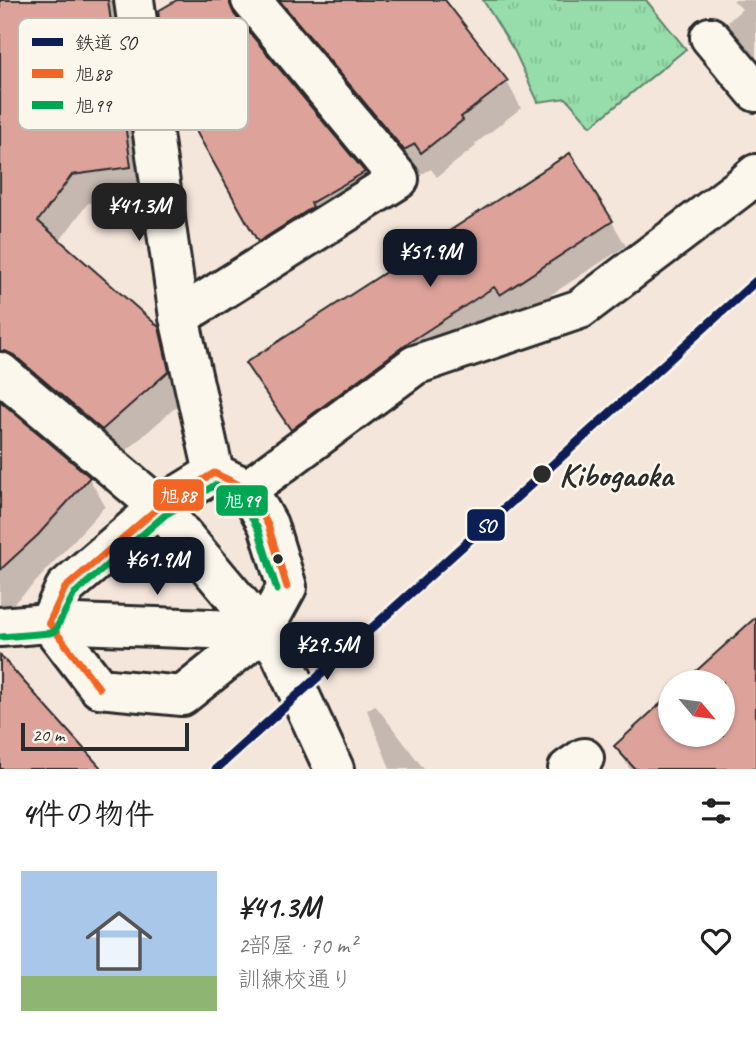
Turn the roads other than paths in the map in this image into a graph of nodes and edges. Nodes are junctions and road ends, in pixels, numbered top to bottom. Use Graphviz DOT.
graph roads {
  1 [pos="134,0"];
  2 [pos="251,0"];
  3 [pos="137,18"];
  4 [pos="710,37"];
  5 [pos="756,92"];
  6 [pos="152,130"];
  7 [pos="756,174"];
  8 [pos="179,317"];
  9 [pos="0,372"];
  10 [pos="214,473"];
  11 [pos="248,489"];
  12 [pos="159,507"];
  13 [pos="49,623"];
  14 [pos="0,626"];
  15 [pos="263,631"];
  16 [pos="334,769"];
  1 -- 3 [label="street"];
  2 -- 8 [label="street"];
  4 -- 5 [label="street"];
  6 -- 8 [label="street"];
  7 -- 11 [label="street"];
  8 -- 10 [label="street"];
  9 -- 12 [label="street"];
  10 -- 11 [label="street"];
  10 -- 12 [label="street"];
  11 -- 15 [label="street"];
  12 -- 13 [label="street"];
  12 -- 15 [label="street"];
  13 -- 14 [label="street"];
  13 -- 15 [label="street"];
  13 -- 15 [label="street"];
  15 -- 16 [label="street"];
}
